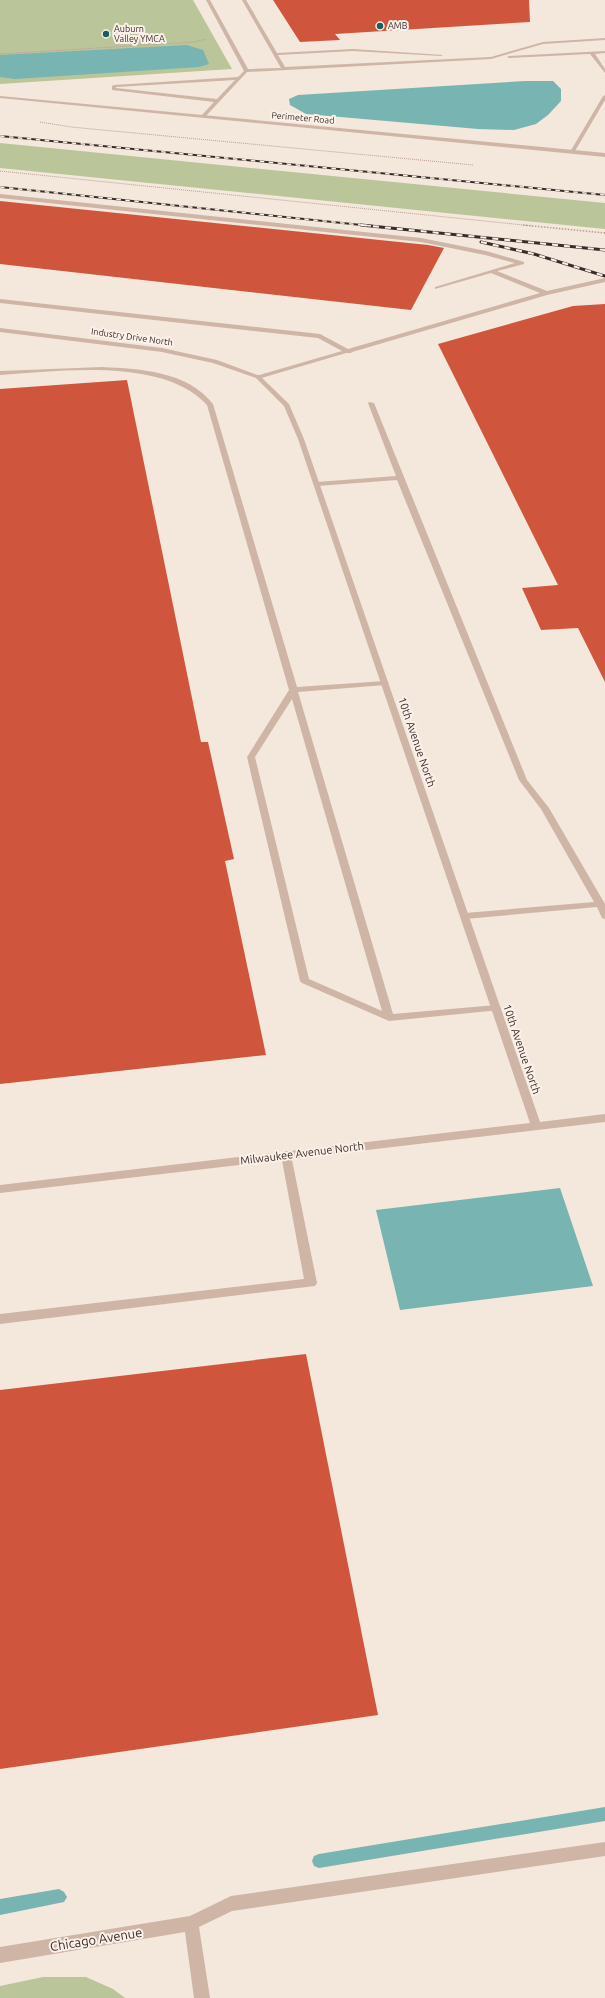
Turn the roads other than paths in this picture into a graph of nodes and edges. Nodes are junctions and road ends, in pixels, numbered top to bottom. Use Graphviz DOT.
graph roads {
  1 [pos="208,0"];
  2 [pos="244,0"];
  3 [pos="605,39"];
  4 [pos="592,52"];
  5 [pos="605,52"];
  6 [pos="275,54"];
  7 [pos="491,58"];
  8 [pos="284,69"];
  9 [pos="246,71"];
  10 [pos="605,72"];
  11 [pos="239,78"];
  12 [pos="605,96"];
  13 [pos="0,97"];
  14 [pos="218,101"];
  15 [pos="204,116"];
  16 [pos="572,152"];
  17 [pos="605,155"];
  18 [pos="0,196"];
  19 [pos="491,271"];
  20 [pos="605,280"];
  21 [pos="437,288"];
  22 [pos="546,293"];
  23 [pos="0,301"];
  24 [pos="0,330"];
  25 [pos="349,352"];
  26 [pos="0,373"];
  27 [pos="258,377"];
  28 [pos="370,402"];
  29 [pos="400,478"];
  30 [pos="317,484"];
  31 [pos="385,683"];
  32 [pos="293,690"];
  33 [pos="600,904"];
  34 [pos="465,916"];
  35 [pos="605,916"];
  36 [pos="496,1008"];
  37 [pos="389,1018"];
  38 [pos="605,1118"];
  39 [pos="536,1126"];
  40 [pos="286,1155"];
  41 [pos="0,1189"];
  42 [pos="0,1319"];
  43 [pos="605,1849"];
  44 [pos="191,1923"];
  45 [pos="0,1955"];
  46 [pos="202,1998"];
  1 -- 9 [label="street"];
  2 -- 6 [label="street"];
  3 -- 7 [label="street"];
  4 -- 5 [label="street"];
  4 -- 7 [label="street"];
  4 -- 10 [label="street"];
  6 -- 7 [label="street"];
  6 -- 8 [label="street"];
  7 -- 8 [label="street"];
  8 -- 9 [label="street"];
  9 -- 11 [label="street"];
  11 -- 14 [label="street"];
  11 -- 14 [label="street"];
  12 -- 16 [label="street"];
  13 -- 15 [label="street, Perimeter Road"];
  14 -- 15 [label="street"];
  15 -- 16 [label="street, Perimeter Road"];
  16 -- 17 [label="street, Perimeter Road"];
  18 -- 19 [label="street"];
  19 -- 21 [label="street"];
  19 -- 22 [label="street"];
  20 -- 22 [label="street"];
  22 -- 25 [label="street"];
  23 -- 25 [label="street"];
  24 -- 27 [label="street, Industry Drive North"];
  25 -- 27 [label="street"];
  26 -- 32 [label="street"];
  27 -- 30 [label="street, 10th Avenue North"];
  28 -- 29 [label="street"];
  29 -- 30 [label="street"];
  29 -- 33 [label="street"];
  30 -- 31 [label="street, 10th Avenue North"];
  31 -- 32 [label="street"];
  31 -- 34 [label="street, 10th Avenue North"];
  32 -- 37 [label="street"];
  32 -- 37 [label="street"];
  33 -- 34 [label="street"];
  33 -- 35 [label="street"];
  34 -- 36 [label="street, 10th Avenue North"];
  36 -- 37 [label="street"];
  36 -- 39 [label="street, 10th Avenue North"];
  38 -- 39 [label="street, Milwaukee Avenue North"];
  39 -- 40 [label="street, Milwaukee Avenue North"];
  40 -- 41 [label="street, Milwaukee Avenue North"];
  40 -- 42 [label="street"];
  43 -- 44 [label="street, Chicago Avenue"];
  44 -- 45 [label="street, Chicago Avenue"];
  44 -- 46 [label="street"];
}
